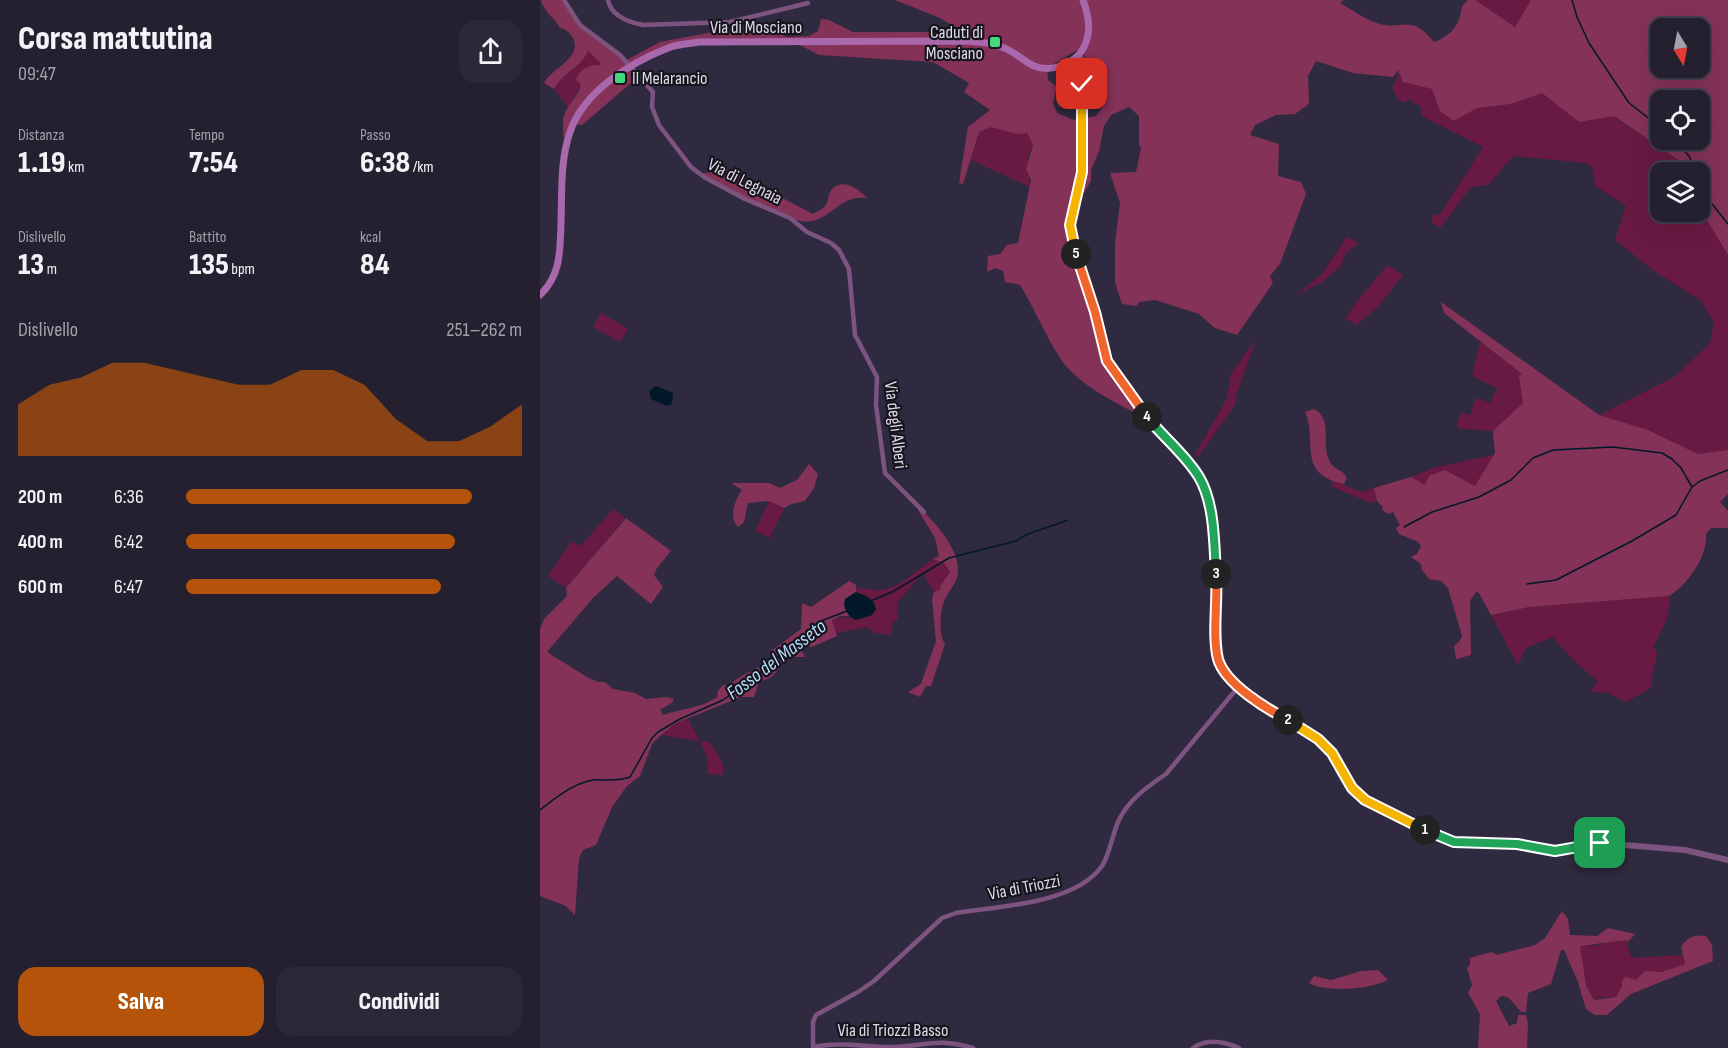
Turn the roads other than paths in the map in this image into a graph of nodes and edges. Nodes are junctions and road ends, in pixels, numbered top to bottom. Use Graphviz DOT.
graph roads {
  1 [pos="564,0"];
  2 [pos="608,0"];
  3 [pos="1083,0"];
  4 [pos="808,3"];
  5 [pos="1080,53"];
  6 [pos="1060,66"];
  7 [pos="631,67"];
  8 [pos="1082,84"];
  9 [pos="789,218"];
  10 [pos="540,295"];
  11 [pos="924,512"];
  12 [pos="1239,686"];
  13 [pos="1728,860"];
  14 [pos="813,1048"];
  15 [pos="973,1048"];
  16 [pos="1193,1048"];
  17 [pos="1239,1048"];
  1 -- 7 [label="street, Via di Legnaia"];
  2 -- 4 [label="street, Via di Mosciano"];
  3 -- 5 [label="main road"];
  5 -- 6 [label="main road"];
  5 -- 8 [label="street"];
  6 -- 7 [label="main road, Via di Mosciano"];
  6 -- 8 [label="street"];
  7 -- 9 [label="street, Via di Legnaia"];
  7 -- 10 [label="main road, Via di Mosciano"];
  8 -- 12 [label="street"];
  9 -- 11 [label="street, Via degli Alberi"];
  12 -- 13 [label="street"];
  12 -- 14 [label="street, Via di Triozzi"];
  14 -- 15 [label="street, Via di Triozzi Basso"];
  16 -- 17 [label="street"];
}
